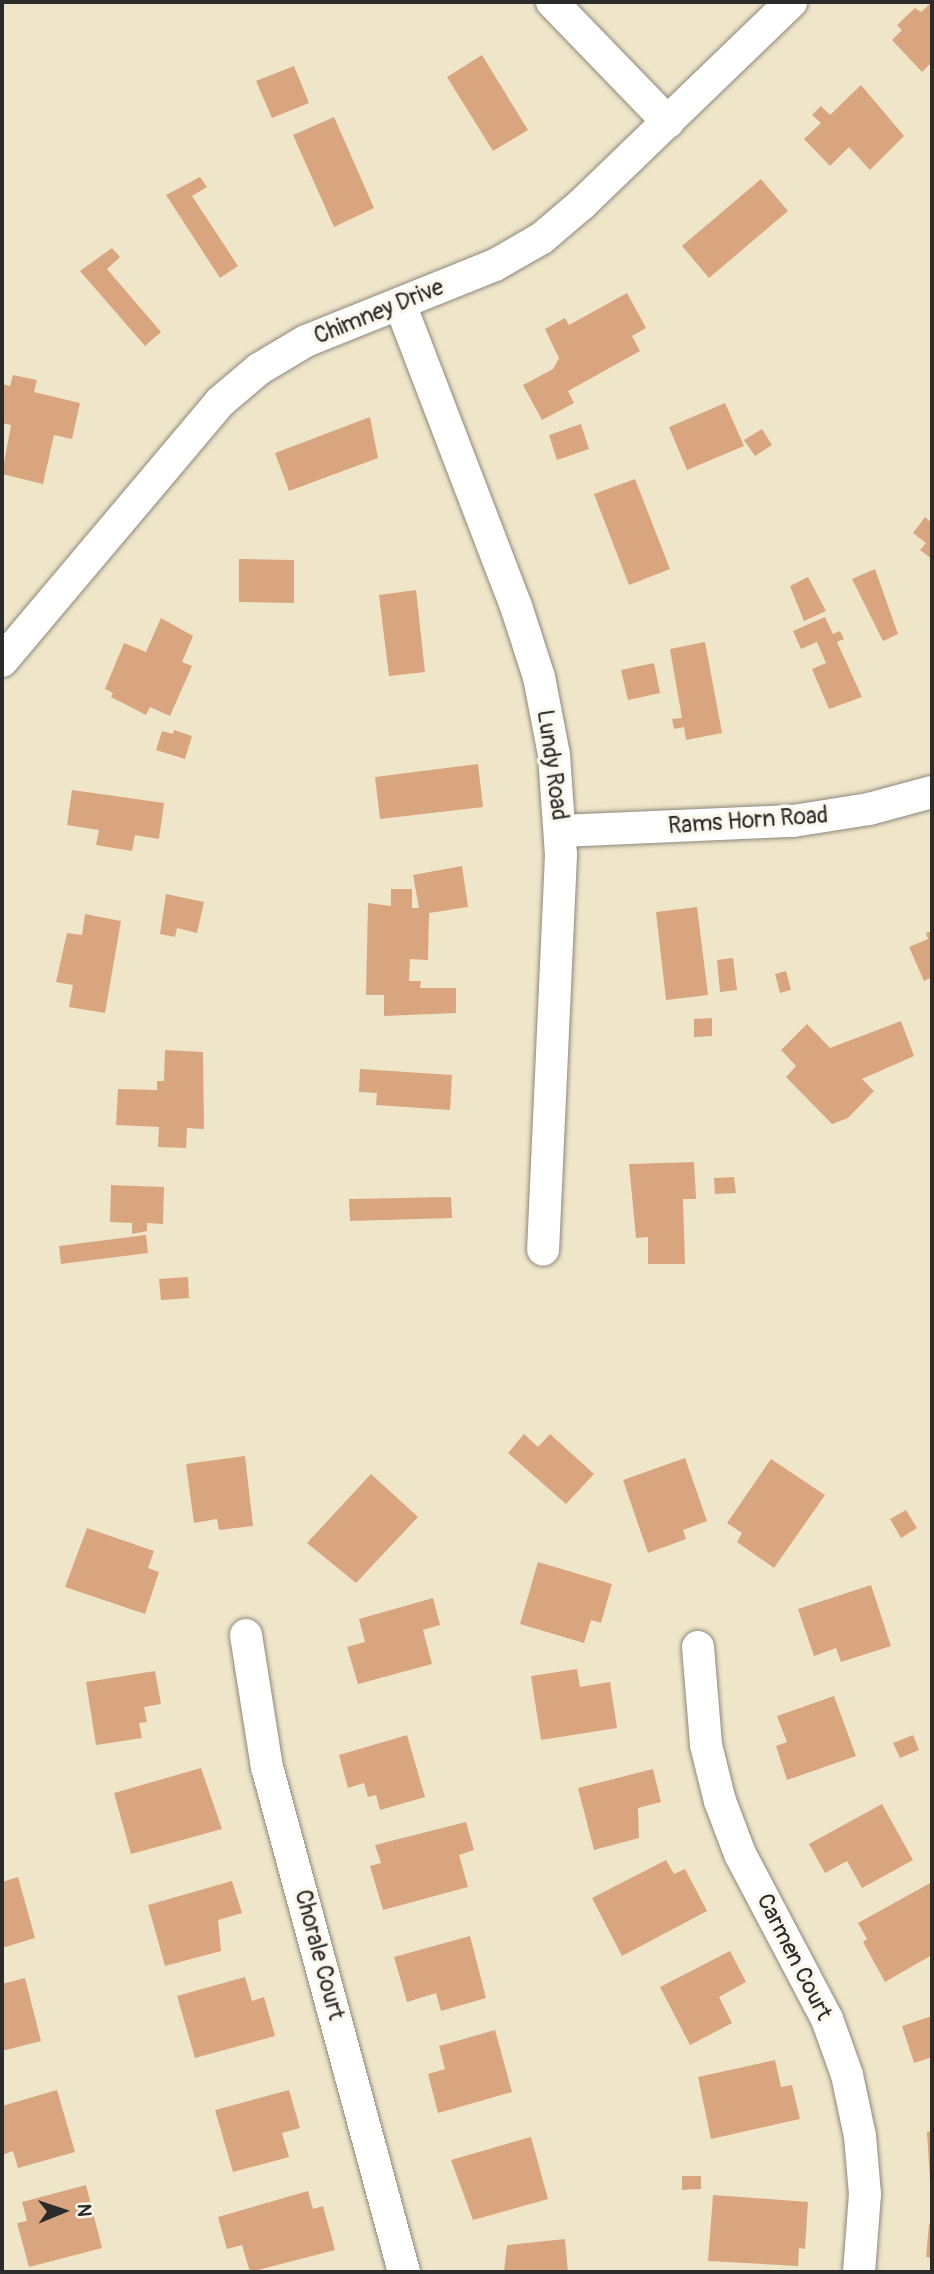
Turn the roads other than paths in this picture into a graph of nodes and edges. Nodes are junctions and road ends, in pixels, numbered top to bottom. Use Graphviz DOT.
graph roads {
  1 [pos="552,2"];
  2 [pos="791,2"];
  3 [pos="668,122"];
  4 [pos="400,304"];
  5 [pos="2,661"];
  6 [pos="932,792"];
  7 [pos="561,831"];
  8 [pos="543,1250"];
  9 [pos="246,1634"];
  10 [pos="698,1647"];
  11 [pos="404,2272"];
  12 [pos="859,2272"];
  1 -- 3 [label="street"];
  2 -- 3 [label="street, Chimney Drive"];
  3 -- 4 [label="street, Chimney Drive"];
  4 -- 5 [label="street, Chimney Drive"];
  4 -- 7 [label="street, Lundy Road"];
  6 -- 7 [label="street, Rams Horn Road"];
  7 -- 8 [label="street, Lundy Road"];
  9 -- 11 [label="street, Chorale Court"];
  10 -- 12 [label="street, Carmen Court"];
}
